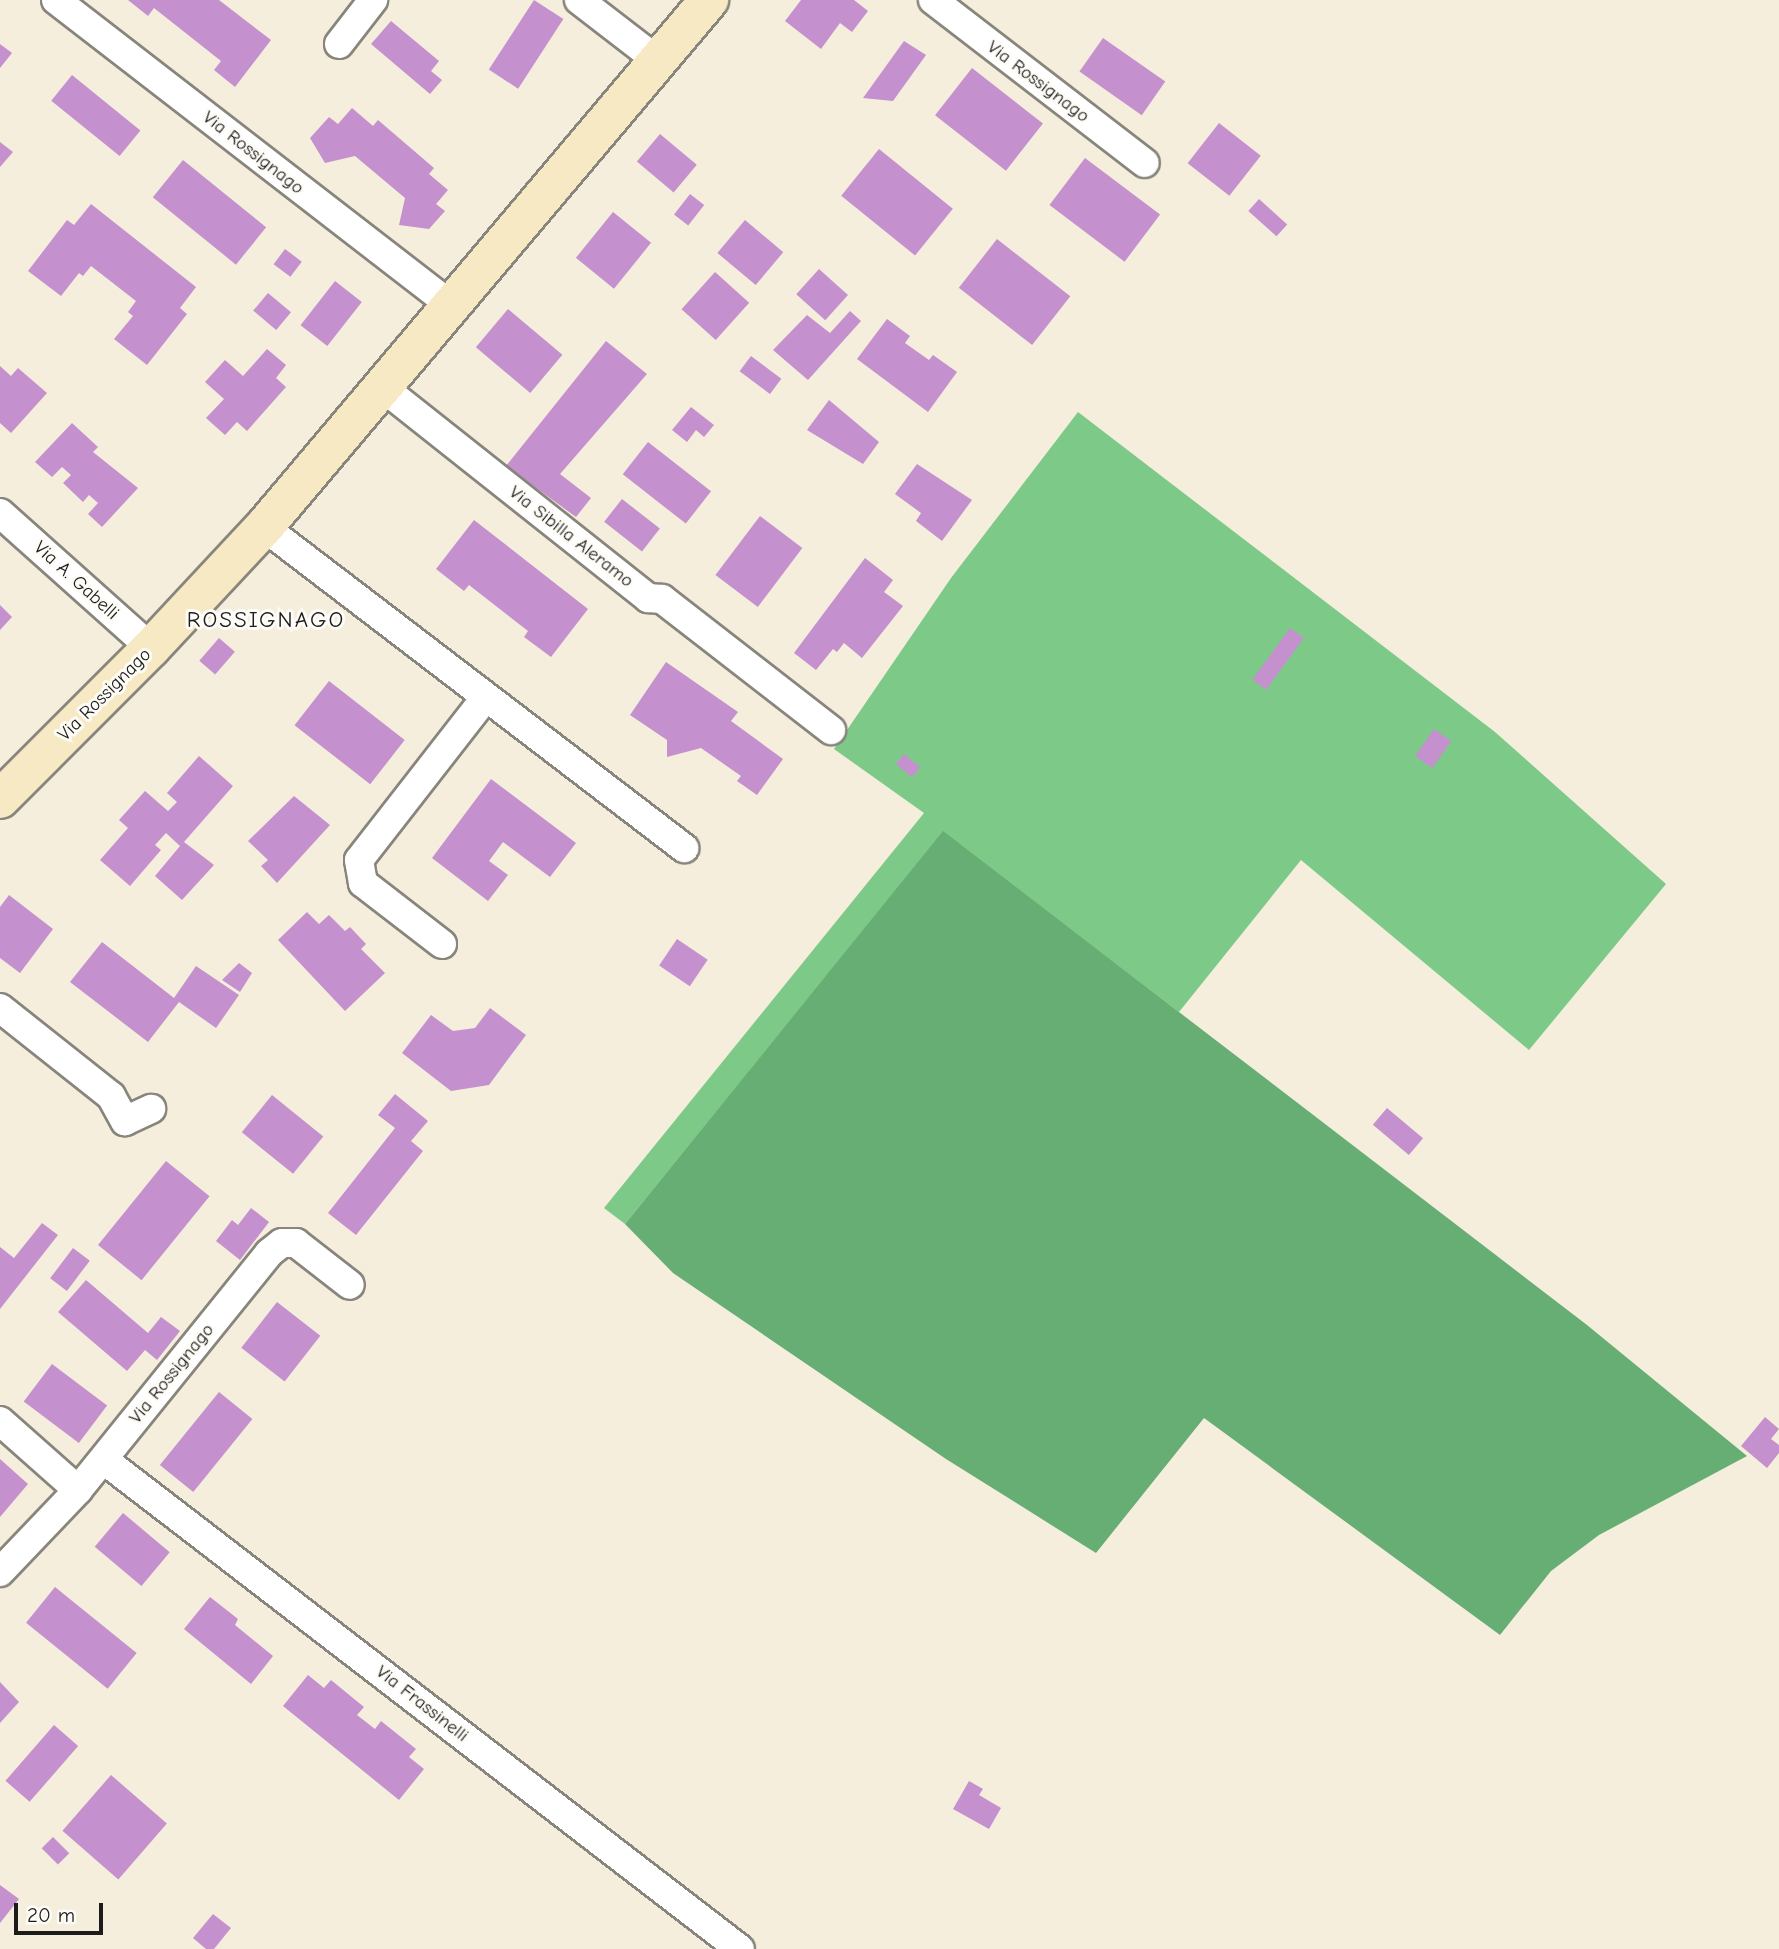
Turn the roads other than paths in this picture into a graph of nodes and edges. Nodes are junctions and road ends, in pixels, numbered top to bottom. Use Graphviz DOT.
graph roads {
  1 [pos="56,0"];
  2 [pos="373,0"];
  3 [pos="579,0"];
  4 [pos="709,0"];
  5 [pos="933,0"];
  6 [pos="339,44"];
  7 [pos="657,60"];
  8 [pos="1145,163"];
  9 [pos="450,305"];
  10 [pos="382,387"];
  11 [pos="0,513"];
  12 [pos="264,527"];
  13 [pos="151,649"];
  14 [pos="485,698"];
  15 [pos="831,730"];
  16 [pos="0,799"];
  17 [pos="684,848"];
  18 [pos="442,944"];
  19 [pos="0,1008"];
  20 [pos="151,1109"];
  21 [pos="350,1285"];
  22 [pos="0,1421"];
  23 [pos="104,1460"];
  24 [pos="78,1490"];
  25 [pos="0,1572"];
  26 [pos="740,1949"];
  1 -- 9 [label="street, Via Rossignago"];
  2 -- 6 [label="street"];
  3 -- 7 [label="street"];
  4 -- 7 [label="street, Via Rossignago"];
  5 -- 8 [label="street, Via Rossignago"];
  7 -- 9 [label="street, Via Rossignago"];
  9 -- 10 [label="street, Via Rossignago"];
  10 -- 12 [label="street, Via Rossignago"];
  10 -- 15 [label="street, Via Sibilla Aleramo"];
  11 -- 13 [label="street, Via A. Gabelli"];
  12 -- 13 [label="street, Via Rossignago"];
  12 -- 14 [label="street"];
  13 -- 16 [label="street, Via Rossignago"];
  14 -- 17 [label="street"];
  14 -- 18 [label="street"];
  19 -- 20 [label="street"];
  21 -- 23 [label="street, Via Rossignago"];
  22 -- 24 [label="street"];
  23 -- 24 [label="street, Via Rossignago"];
  23 -- 26 [label="street, Via Frassinelli"];
  24 -- 25 [label="street"];
}
